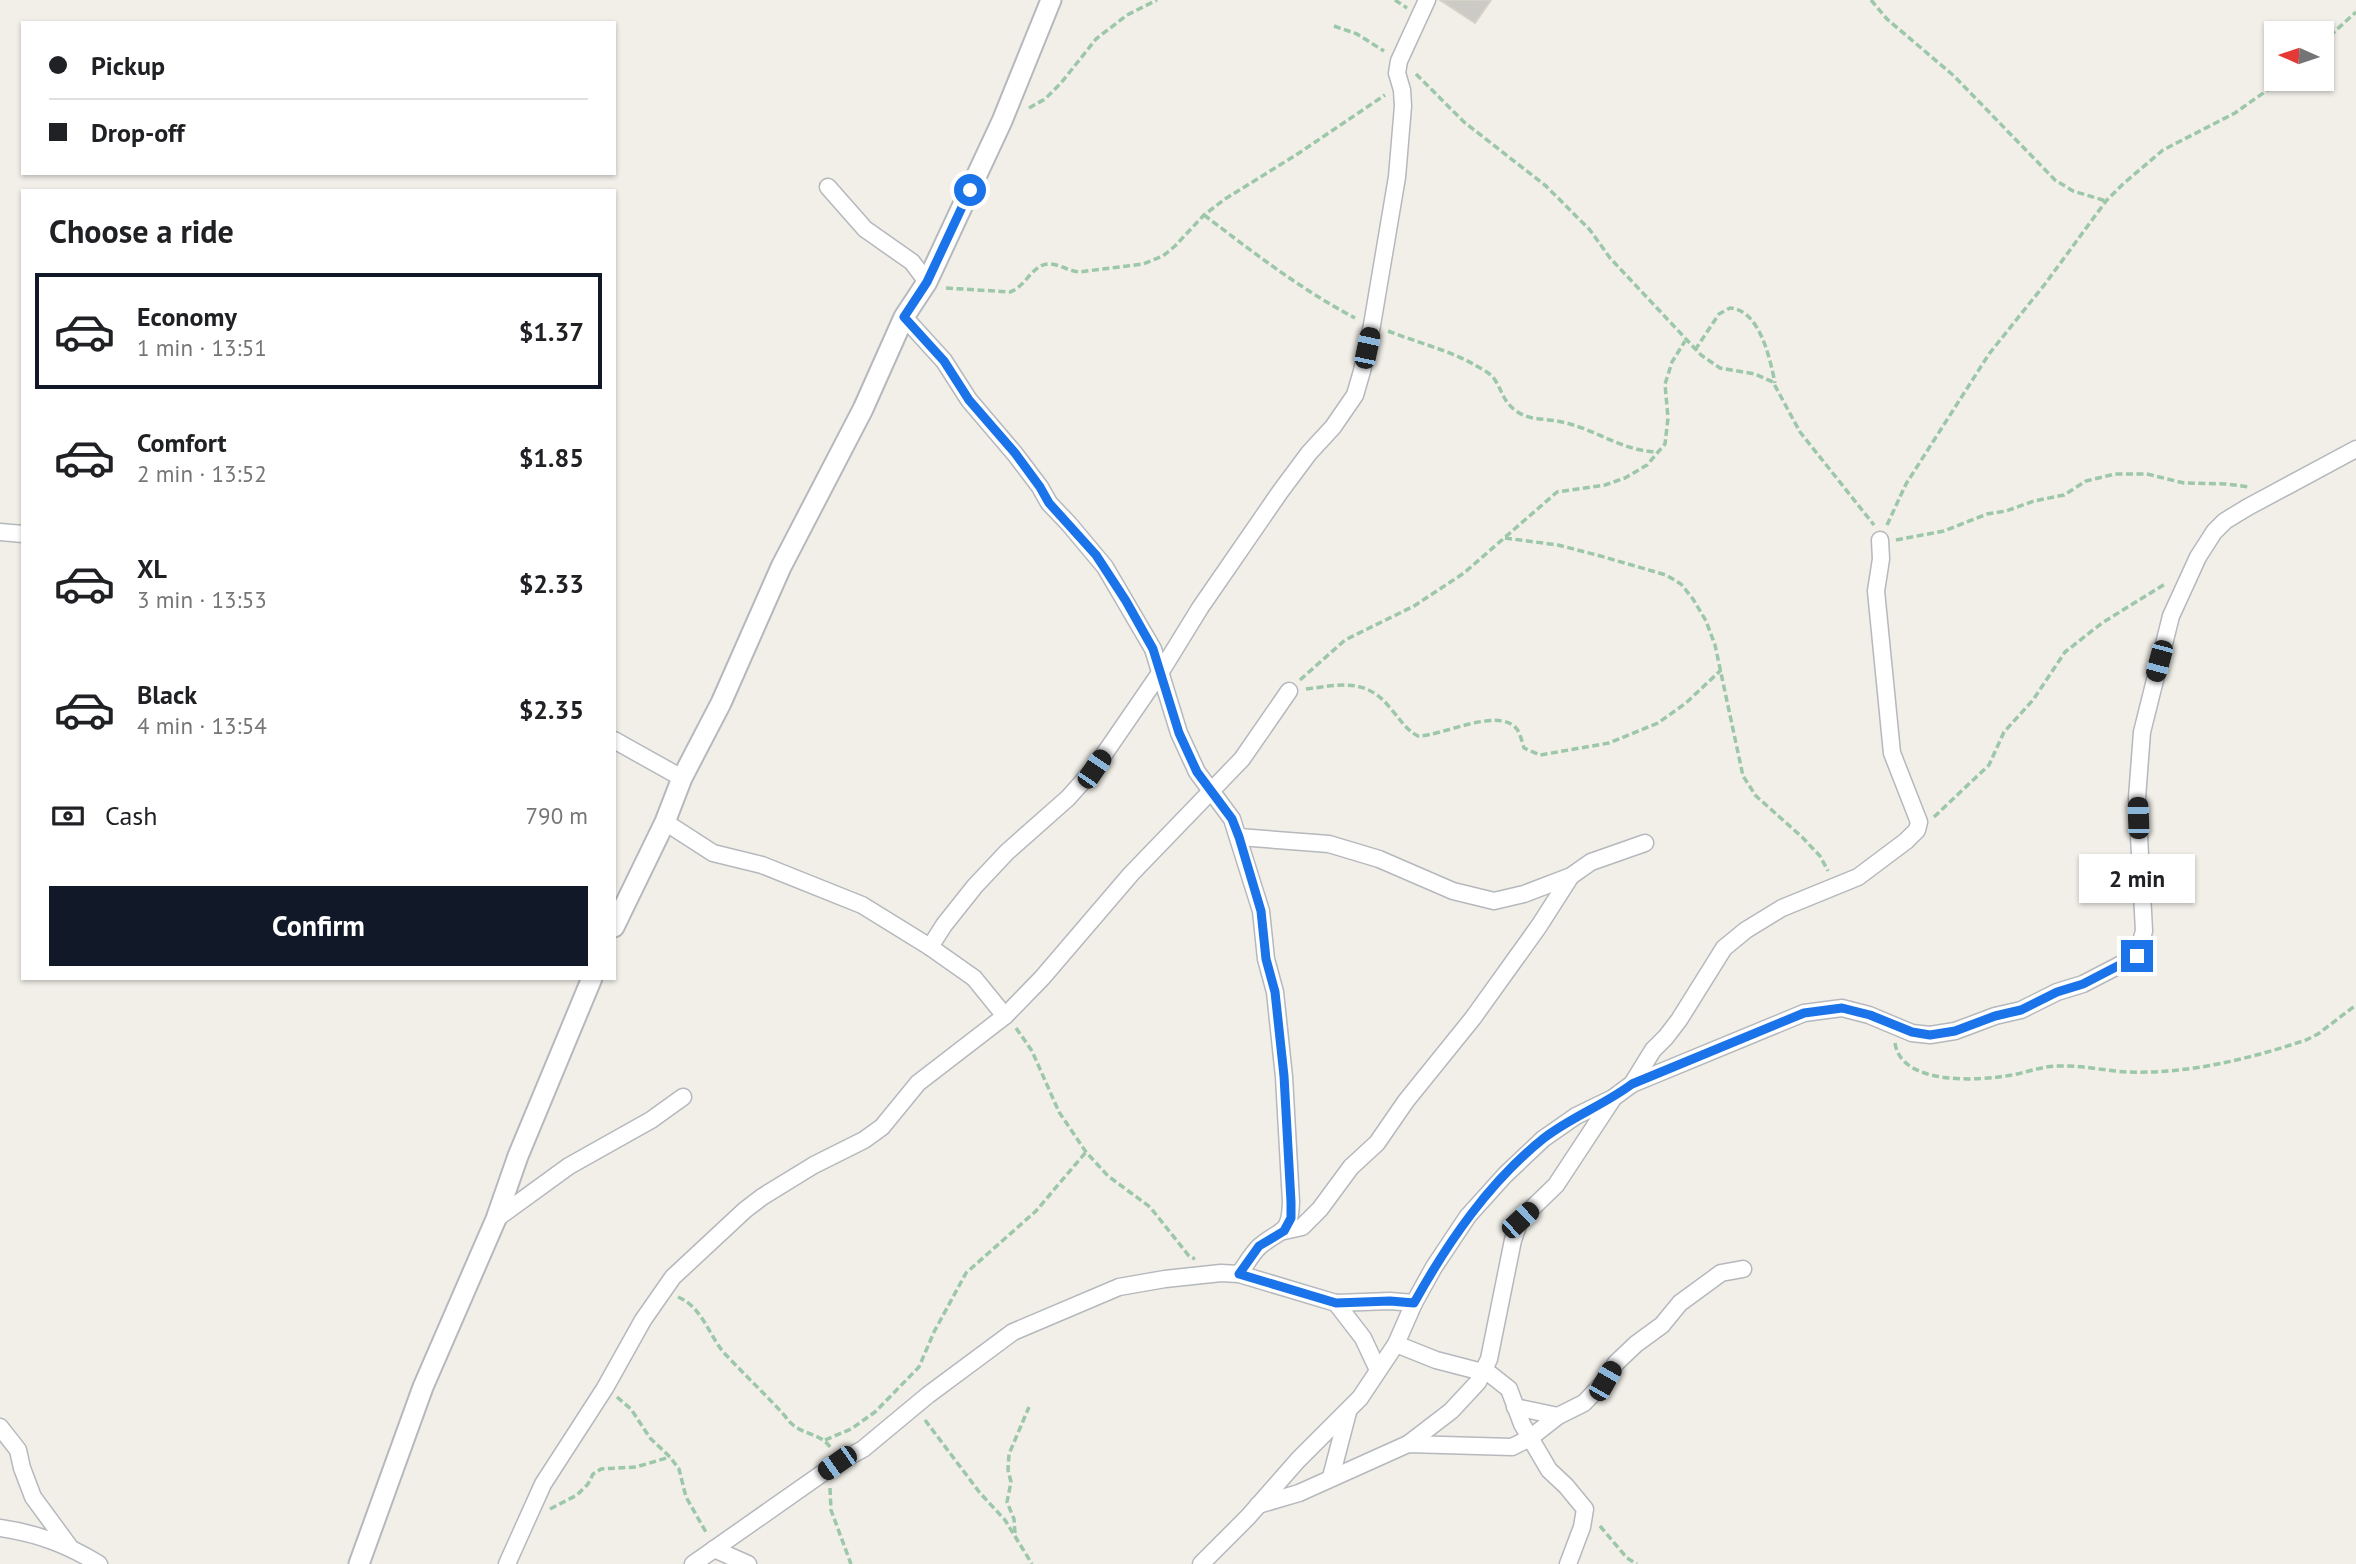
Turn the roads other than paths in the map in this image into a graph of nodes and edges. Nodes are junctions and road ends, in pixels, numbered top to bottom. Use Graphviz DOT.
graph roads {
  1 [pos="1051,0"];
  2 [pos="1427,0"];
  3 [pos="828,187"];
  4 [pos="927,282"];
  5 [pos="904,317"];
  6 [pos="2356,449"];
  7 [pos="0,532"];
  8 [pos="21,534"];
  9 [pos="1880,540"];
  10 [pos="1160,673"];
  11 [pos="1289,691"];
  12 [pos="616,741"];
  13 [pos="682,778"];
  14 [pos="1211,791"];
  15 [pos="664,822"];
  16 [pos="1239,837"];
  17 [pos="1644,843"];
  18 [pos="1571,876"];
  19 [pos="616,923"];
  20 [pos="930,947"];
  21 [pos="591,980"];
  22 [pos="1005,1016"];
  23 [pos="1632,1084"];
  24 [pos="683,1097"];
  25 [pos="1613,1098"];
  26 [pos="496,1219"];
  27 [pos="1284,1231"];
  28 [pos="1743,1269"];
  29 [pos="1239,1274"];
  30 [pos="1336,1303"];
  31 [pos="1414,1303"];
  32 [pos="1396,1344"];
  33 [pos="1378,1370"];
  34 [pos="1483,1373"];
  35 [pos="1515,1407"];
  36 [pos="1349,1410"];
  37 [pos="1558,1416"];
  38 [pos="0,1427"];
  39 [pos="1530,1438"];
  40 [pos="1408,1444"];
  41 [pos="1331,1477"];
  42 [pos="1258,1504"];
  43 [pos="0,1528"];
  44 [pos="69,1546"];
  45 [pos="714,1556"];
  46 [pos="99,1564"];
  47 [pos="359,1564"];
  48 [pos="507,1564"];
  49 [pos="693,1564"];
  50 [pos="748,1564"];
  51 [pos="1201,1564"];
  52 [pos="1568,1564"];
  1 -- 4 [label="street"];
  2 -- 10 [label="street"];
  3 -- 4 [label="street"];
  4 -- 5 [label="street"];
  5 -- 10 [label="street"];
  5 -- 13 [label="street"];
  6 -- 23 [label="street"];
  7 -- 8 [label="street"];
  9 -- 23 [label="street"];
  10 -- 14 [label="street"];
  10 -- 20 [label="street"];
  11 -- 14 [label="street"];
  12 -- 13 [label="street"];
  13 -- 15 [label="street"];
  14 -- 16 [label="street"];
  14 -- 22 [label="street"];
  15 -- 19 [label="street"];
  15 -- 20 [label="street"];
  16 -- 18 [label="street"];
  16 -- 27 [label="street"];
  17 -- 18 [label="street"];
  18 -- 27 [label="street"];
  20 -- 22 [label="street"];
  21 -- 26 [label="street"];
  22 -- 48 [label="street"];
  23 -- 25 [label="street"];
  24 -- 26 [label="street"];
  25 -- 31 [label="street"];
  25 -- 34 [label="street"];
  26 -- 47 [label="street"];
  27 -- 29 [label="street"];
  28 -- 37 [label="street"];
  29 -- 30 [label="street"];
  29 -- 45 [label="street"];
  30 -- 31 [label="street"];
  30 -- 33 [label="street"];
  31 -- 32 [label="street"];
  32 -- 33 [label="street"];
  32 -- 34 [label="street"];
  33 -- 36 [label="street"];
  34 -- 35 [label="street"];
  34 -- 40 [label="street"];
  35 -- 37 [label="street"];
  35 -- 39 [label="street"];
  36 -- 41 [label="street"];
  36 -- 42 [label="street"];
  37 -- 39 [label="street"];
  38 -- 44 [label="street"];
  39 -- 40 [label="street"];
  39 -- 52 [label="street"];
  40 -- 41 [label="street"];
  41 -- 42 [label="street"];
  42 -- 51 [label="street"];
  43 -- 44 [label="street"];
  44 -- 46 [label="street"];
  45 -- 49 [label="street"];
  45 -- 50 [label="street"];
}
